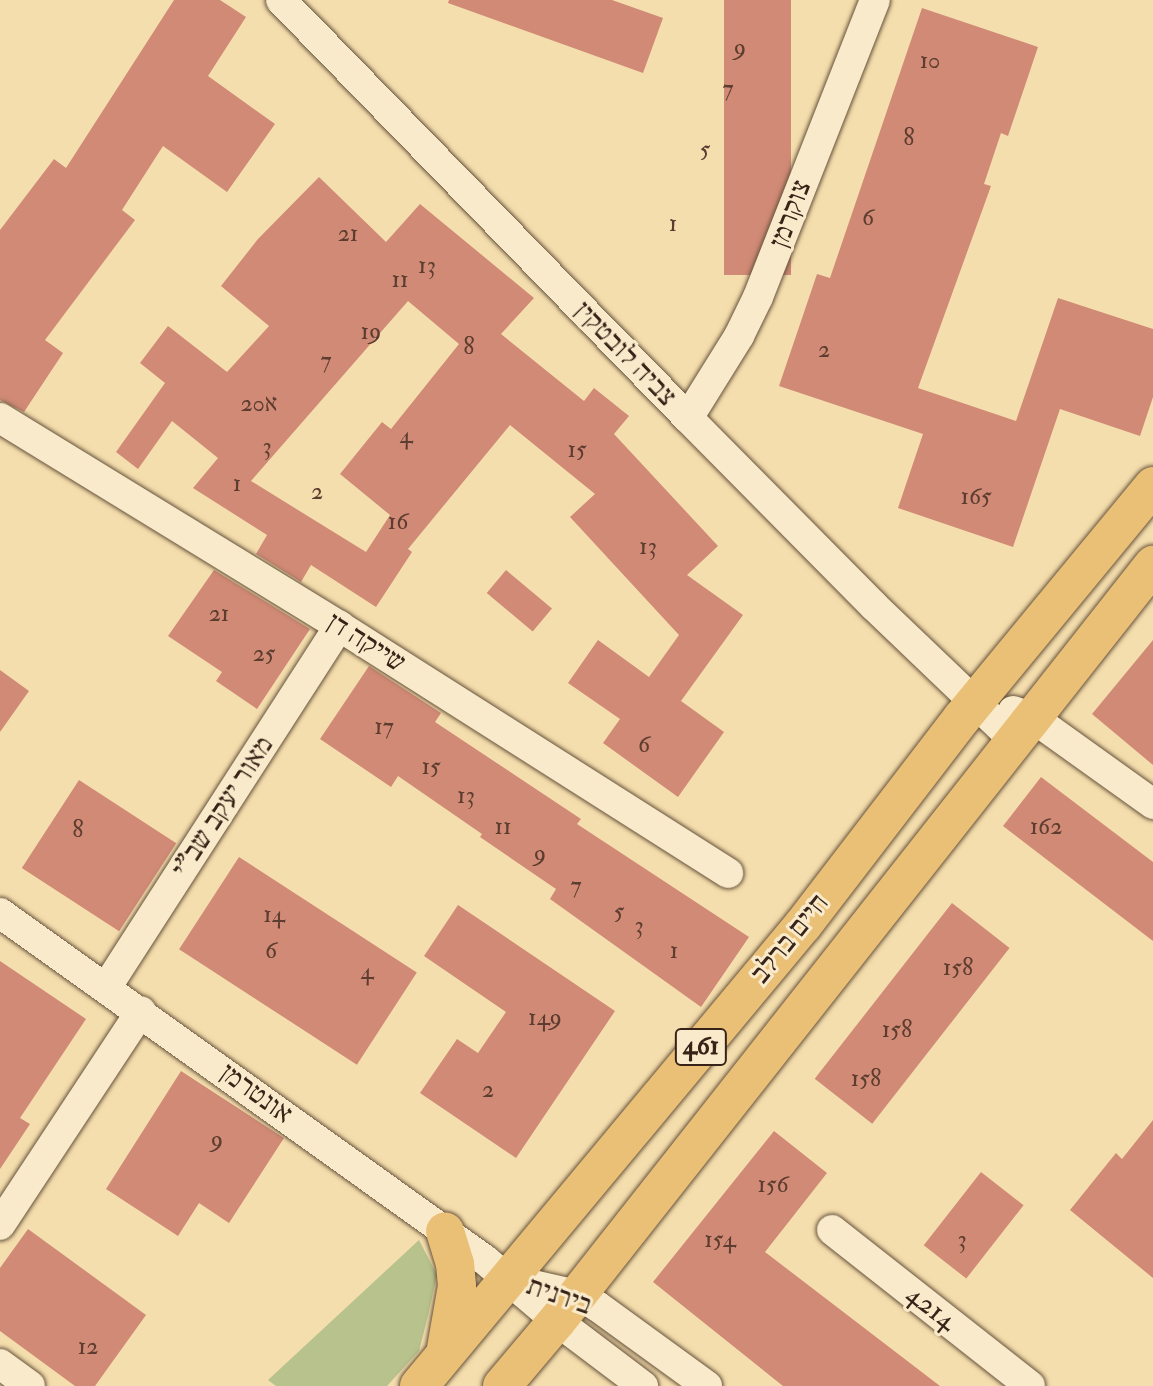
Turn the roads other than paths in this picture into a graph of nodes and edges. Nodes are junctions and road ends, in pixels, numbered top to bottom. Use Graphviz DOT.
graph roads {
  1 [pos="281,0"];
  2 [pos="875,0"];
  3 [pos="0,418"];
  4 [pos="688,418"];
  5 [pos="1153,486"];
  6 [pos="1153,565"];
  7 [pos="339,626"];
  8 [pos="976,702"];
  9 [pos="1023,729"];
  10 [pos="1153,804"];
  11 [pos="728,873"];
  12 [pos="0,913"];
  13 [pos="106,988"];
  14 [pos="141,1011"];
  15 [pos="0,1225"];
  16 [pos="832,1230"];
  17 [pos="445,1231"];
  18 [pos="509,1280"];
  19 [pos="567,1308"];
  20 [pos="444,1357"];
  21 [pos="0,1364"];
  22 [pos="30,1386"];
  23 [pos="419,1386"];
  24 [pos="502,1386"];
  25 [pos="643,1386"];
  26 [pos="707,1386"];
  27 [pos="1030,1386"];
  1 -- 4 [label="street, צביה לובטקין"];
  2 -- 4 [label="street, צוקרמן"];
  3 -- 7 [label="street, שייקה דן"];
  4 -- 8 [label="street, צביה לובטקין"];
  5 -- 8 [label="main road, חיים ברלב / 461"];
  6 -- 9 [label="main road, חיים ברלב / 461"];
  7 -- 11 [label="street, שייקה דן"];
  7 -- 13 [label="street, מאור יעקב שב\"י"];
  8 -- 9 [label="street, צביה לובטקין"];
  8 -- 18 [label="main road, חיים ברלב / 461"];
  9 -- 10 [label="street, צביה לובטקין"];
  9 -- 19 [label="main road, חיים ברלב / 461"];
  12 -- 13 [label="street, אונטרמן"];
  13 -- 14 [label="street, אונטרמן"];
  14 -- 15 [label="street"];
  14 -- 17 [label="street, אונטרמן"];
  16 -- 27 [label="street, 4214"];
  17 -- 18 [label="street, אונטרמן"];
  17 -- 20 [label="main road"];
  18 -- 19 [label="street, בירנית"];
  18 -- 20 [label="main road, חיים ברלב / 461"];
  19 -- 24 [label="main road, חיים ברלב / 461"];
  19 -- 25 [label="street, בירנית"];
  19 -- 26 [label="street, בירנית"];
  20 -- 23 [label="main road, חיים ברלב / 461"];
  21 -- 22 [label="street"];
}
